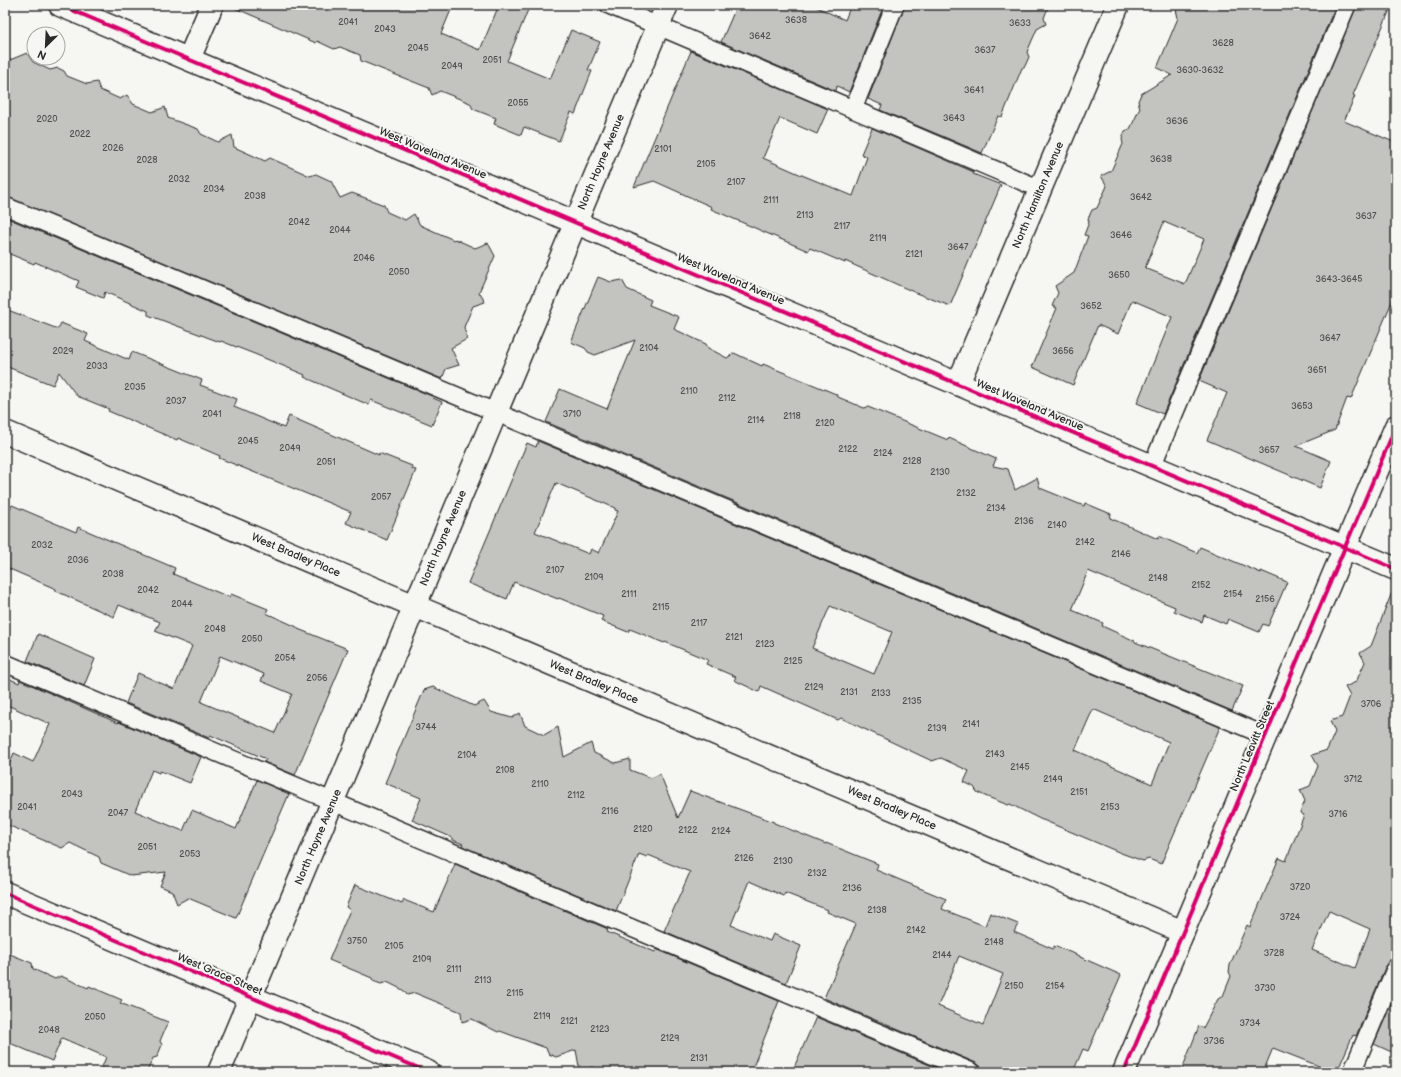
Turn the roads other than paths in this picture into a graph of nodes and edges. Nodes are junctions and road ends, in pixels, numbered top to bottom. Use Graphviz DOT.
graph roads {
  1 [pos="60,5"];
  2 [pos="212,5"];
  3 [pos="610,5"];
  4 [pos="667,5"];
  5 [pos="894,5"];
  6 [pos="1118,5"];
  7 [pos="1348,5"];
  8 [pos="658,26"];
  9 [pos="189,59"];
  10 [pos="853,109"];
  11 [pos="1040,189"];
  12 [pos="5,206"];
  13 [pos="576,223"];
  14 [pos="958,384"];
  15 [pos="496,412"];
  16 [pos="1396,426"];
  17 [pos="5,432"];
  18 [pos="1152,466"];
  19 [pos="1345,547"];
  20 [pos="1396,569"];
  21 [pos="415,606"];
  22 [pos="5,663"];
  23 [pos="1266,736"];
  24 [pos="333,800"];
  25 [pos="5,893"];
  26 [pos="1183,932"];
  27 [pos="1396,967"];
  28 [pos="250,997"];
  29 [pos="219,1072"];
  30 [pos="428,1072"];
  31 [pos="972,1072"];
  32 [pos="1124,1072"];
  33 [pos="1352,1072"];
  1 -- 9 [label="street, West Waveland Avenue"];
  2 -- 9 [label="street"];
  3 -- 8 [label="lane"];
  4 -- 8 [label="street, North Hoyne Avenue"];
  5 -- 10 [label="lane"];
  6 -- 11 [label="street, North Hamilton Avenue"];
  7 -- 18 [label="lane"];
  8 -- 10 [label="lane"];
  8 -- 13 [label="street, North Hoyne Avenue"];
  9 -- 13 [label="street, West Waveland Avenue"];
  10 -- 11 [label="lane"];
  11 -- 14 [label="street, North Hamilton Avenue"];
  12 -- 15 [label="lane"];
  13 -- 14 [label="street, West Waveland Avenue"];
  13 -- 15 [label="street, North Hoyne Avenue"];
  14 -- 18 [label="street, West Waveland Avenue"];
  15 -- 21 [label="street, North Hoyne Avenue"];
  15 -- 23 [label="lane"];
  16 -- 19 [label="street, North Leavitt Street"];
  17 -- 21 [label="street, West Bradley Place"];
  18 -- 19 [label="street, West Waveland Avenue"];
  19 -- 20 [label="street, West Waveland Avenue"];
  19 -- 23 [label="street, North Leavitt Street"];
  21 -- 24 [label="street, North Hoyne Avenue"];
  21 -- 26 [label="street, West Bradley Place"];
  22 -- 24 [label="lane"];
  23 -- 26 [label="street, North Leavitt Street"];
  24 -- 28 [label="street, North Hoyne Avenue"];
  24 -- 31 [label="lane"];
  25 -- 28 [label="street, West Grace Street"];
  26 -- 32 [label="street, North Leavitt Street"];
  27 -- 33 [label="lane"];
  28 -- 29 [label="street, North Hoyne Avenue"];
  28 -- 30 [label="street, West Grace Street"];
}
